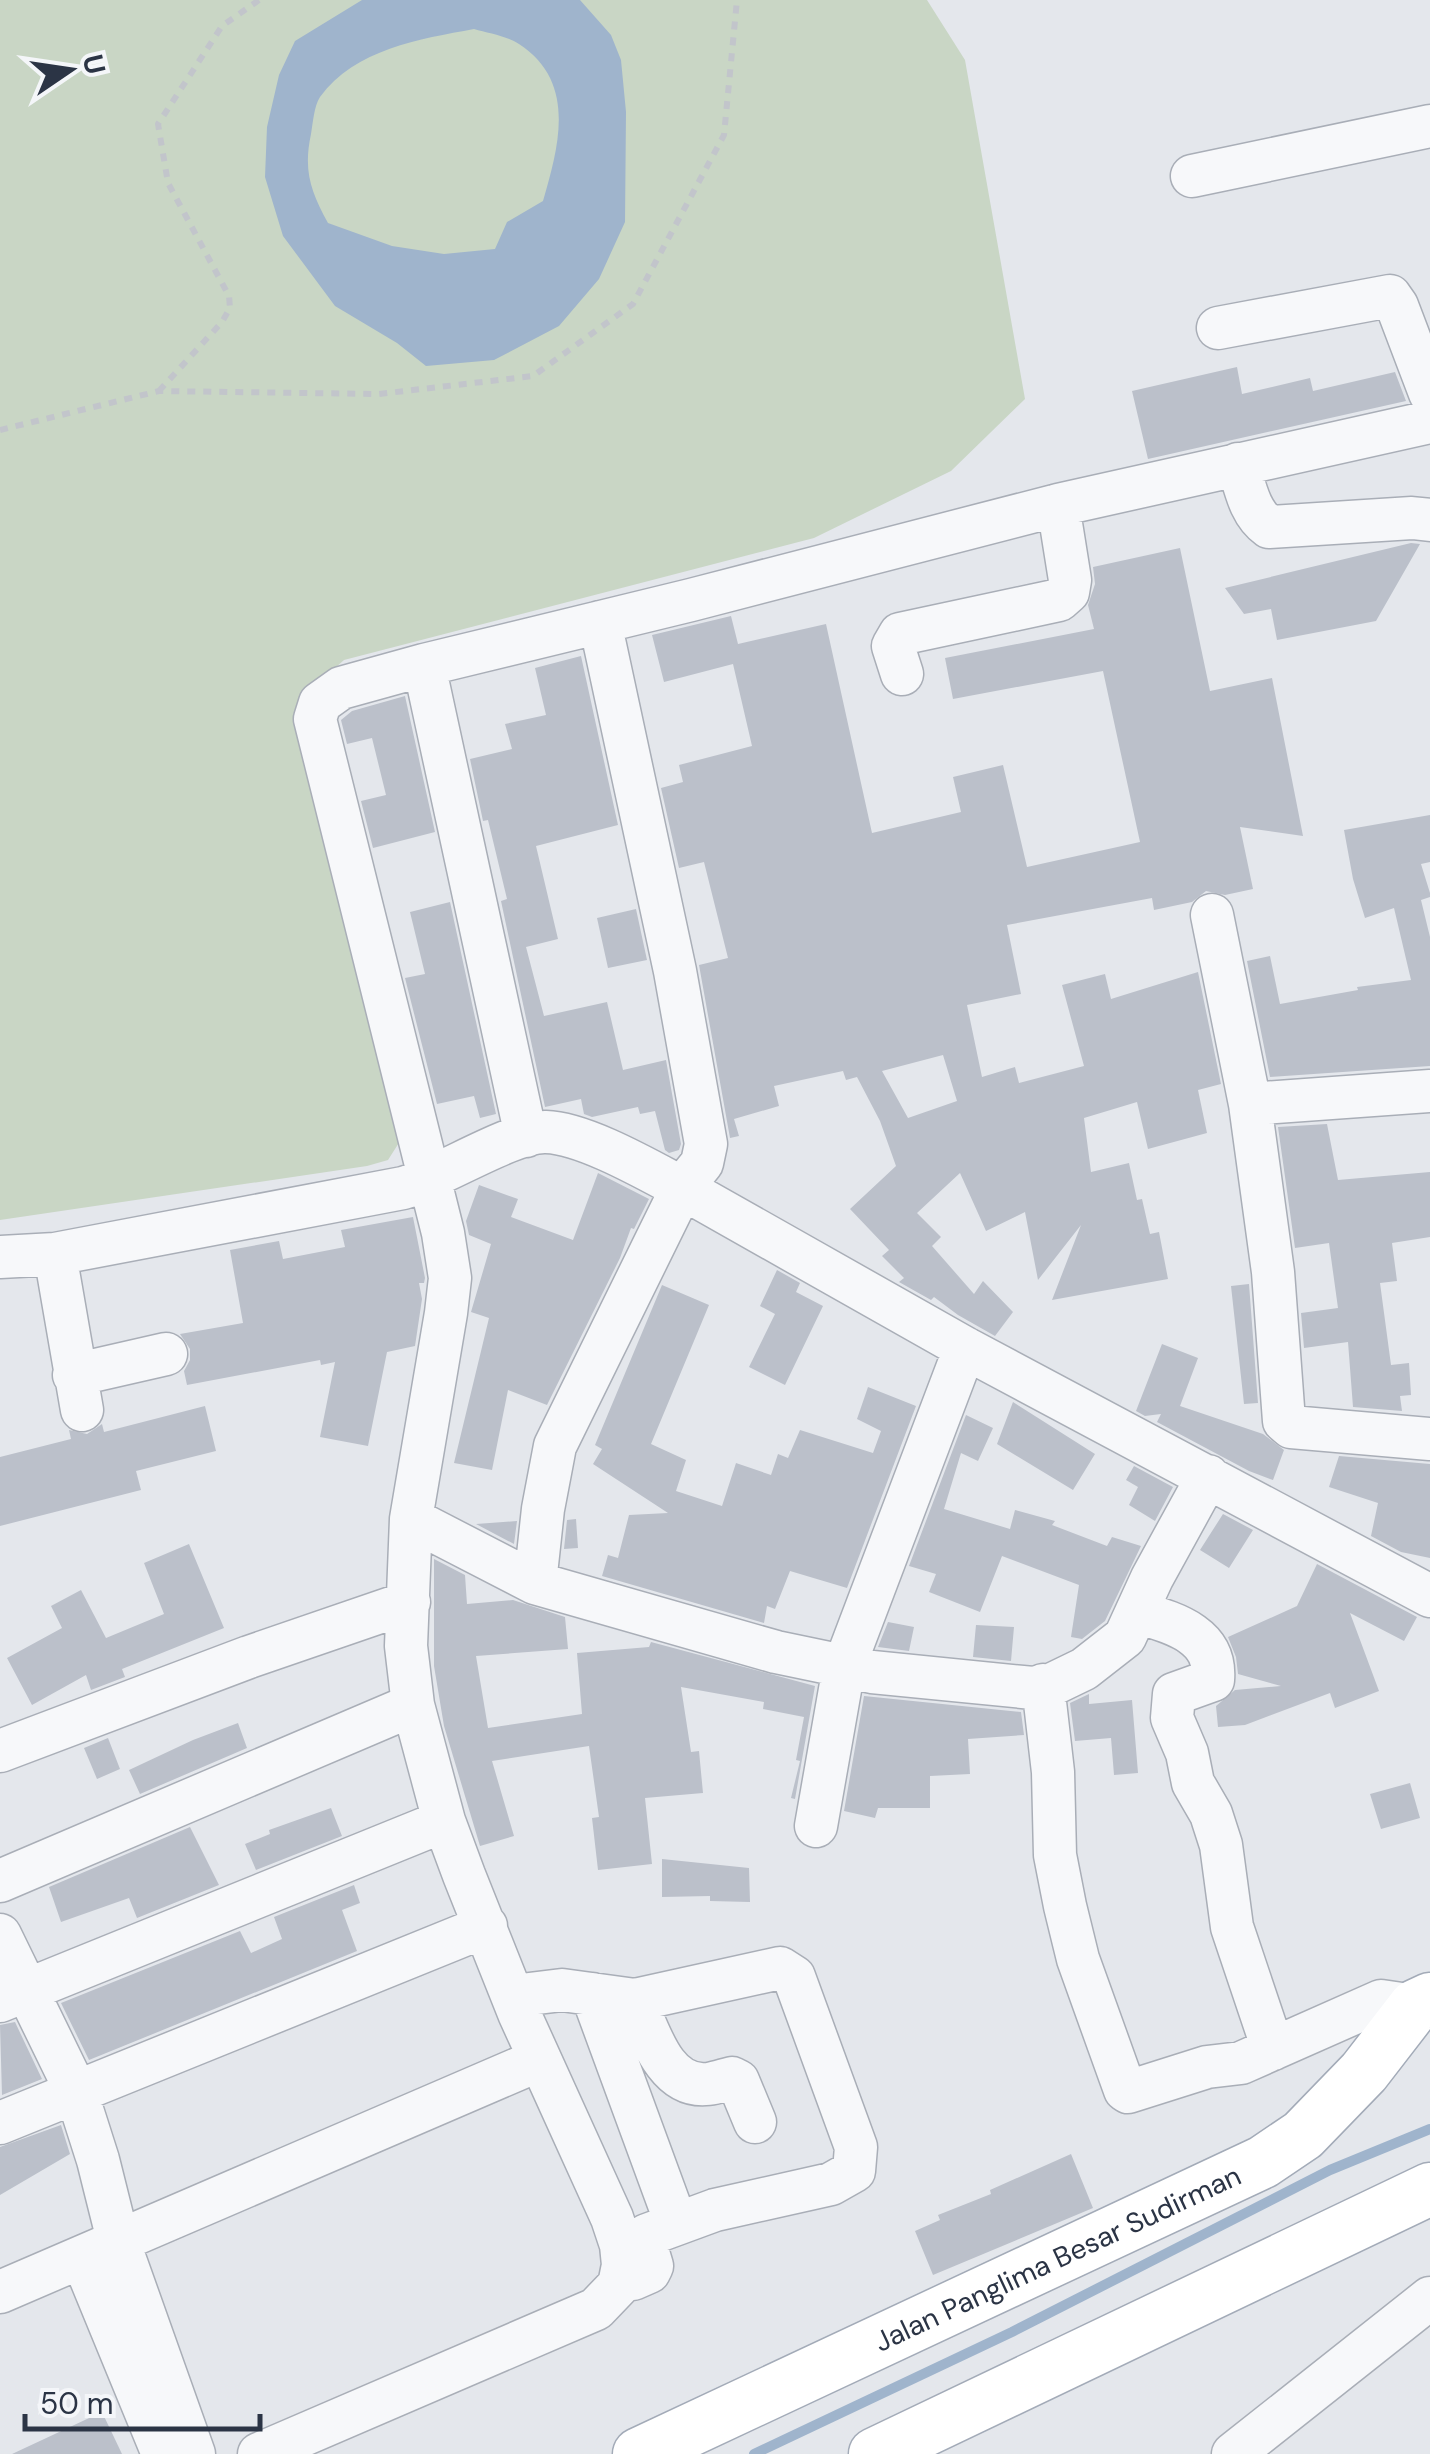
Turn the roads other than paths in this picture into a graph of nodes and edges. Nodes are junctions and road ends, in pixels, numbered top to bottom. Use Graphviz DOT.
graph roads {
  1 [pos="1430,126"];
  2 [pos="1192,176"];
  3 [pos="1218,328"];
  4 [pos="1430,393"];
  5 [pos="1430,422"];
  6 [pos="1238,464"];
  7 [pos="1058,505"];
  8 [pos="1430,520"];
  9 [pos="600,622"];
  10 [pos="424,665"];
  11 [pos="902,674"];
  12 [pos="1212,915"];
  13 [pos="1430,1091"];
  14 [pos="1250,1104"];
  15 [pos="526,1136"];
  16 [pos="430,1180"];
  17 [pos="682,1188"];
  18 [pos="54,1254"];
  19 [pos="0,1257"];
  20 [pos="965,1348"];
  21 [pos="166,1354"];
  22 [pos="1430,1440"];
  23 [pos="1208,1476"];
  24 [pos="411,1519"];
  25 [pos="535,1583"];
  26 [pos="1430,1596"];
  27 [pos="409,1602"];
  28 [pos="1138,1612"];
  29 [pos="844,1667"];
  30 [pos="1043,1685"];
  31 [pos="413,1704"];
  32 [pos="0,1751"];
  33 [pos="444,1822"];
  34 [pos="816,1826"];
  35 [pos="0,1882"];
  36 [pos="486,1926"];
  37 [pos="0,1935"];
  38 [pos="592,1994"];
  39 [pos="13,1996"];
  40 [pos="513,1996"];
  41 [pos="635,2000"];
  42 [pos="1423,2002"];
  43 [pos="1272,2049"];
  44 [pos="539,2060"];
  45 [pos="76,2090"];
  46 [pos="754,2122"];
  47 [pos="0,2123"];
  48 [pos="1429,2193"];
  49 [pos="676,2223"];
  50 [pos="100,2249"];
  51 [pos="620,2285"];
  52 [pos="0,2292"];
  53 [pos="1430,2298"];
  54 [pos="163,2454"];
  55 [pos="194,2454"];
  56 [pos="259,2454"];
  57 [pos="639,2454"];
  58 [pos="875,2454"];
  59 [pos="1233,2454"];
  1 -- 2 [label="street"];
  3 -- 4 [label="street"];
  5 -- 6 [label="street"];
  6 -- 7 [label="street"];
  6 -- 8 [label="street"];
  7 -- 9 [label="street"];
  7 -- 11 [label="street"];
  9 -- 10 [label="street"];
  9 -- 17 [label="street"];
  10 -- 15 [label="street"];
  10 -- 16 [label="street"];
  12 -- 14 [label="street"];
  13 -- 14 [label="street"];
  14 -- 22 [label="street"];
  15 -- 16 [label="street"];
  15 -- 17 [label="street"];
  16 -- 18 [label="street"];
  16 -- 24 [label="street"];
  17 -- 20 [label="street"];
  17 -- 25 [label="street"];
  18 -- 19 [label="street"];
  18 -- 21 [label="street"];
  20 -- 23 [label="street"];
  20 -- 29 [label="street"];
  23 -- 26 [label="street"];
  23 -- 28 [label="street"];
  24 -- 25 [label="street"];
  24 -- 27 [label="street"];
  25 -- 29 [label="street"];
  27 -- 31 [label="street"];
  27 -- 32 [label="street"];
  28 -- 30 [label="street"];
  28 -- 43 [label="street"];
  29 -- 30 [label="street"];
  29 -- 34 [label="street"];
  30 -- 43 [label="street"];
  31 -- 33 [label="street"];
  31 -- 35 [label="street"];
  33 -- 36 [label="street"];
  33 -- 39 [label="street"];
  36 -- 40 [label="street"];
  36 -- 45 [label="street"];
  37 -- 39 [label="street"];
  38 -- 40 [label="street"];
  38 -- 41 [label="street"];
  38 -- 49 [label="street"];
  39 -- 45 [label="street"];
  40 -- 44 [label="street"];
  41 -- 46 [label="street"];
  41 -- 49 [label="street"];
  42 -- 43 [label="street"];
  42 -- 57 [label="main road, Jalan Panglima Besar Sudirman"];
  44 -- 50 [label="street"];
  44 -- 51 [label="street"];
  45 -- 47 [label="street"];
  45 -- 50 [label="street"];
  48 -- 58 [label="main road"];
  49 -- 51 [label="street"];
  50 -- 52 [label="street"];
  50 -- 54 [label="street"];
  50 -- 55 [label="street"];
  51 -- 56 [label="street"];
  53 -- 59 [label="street"];
}
